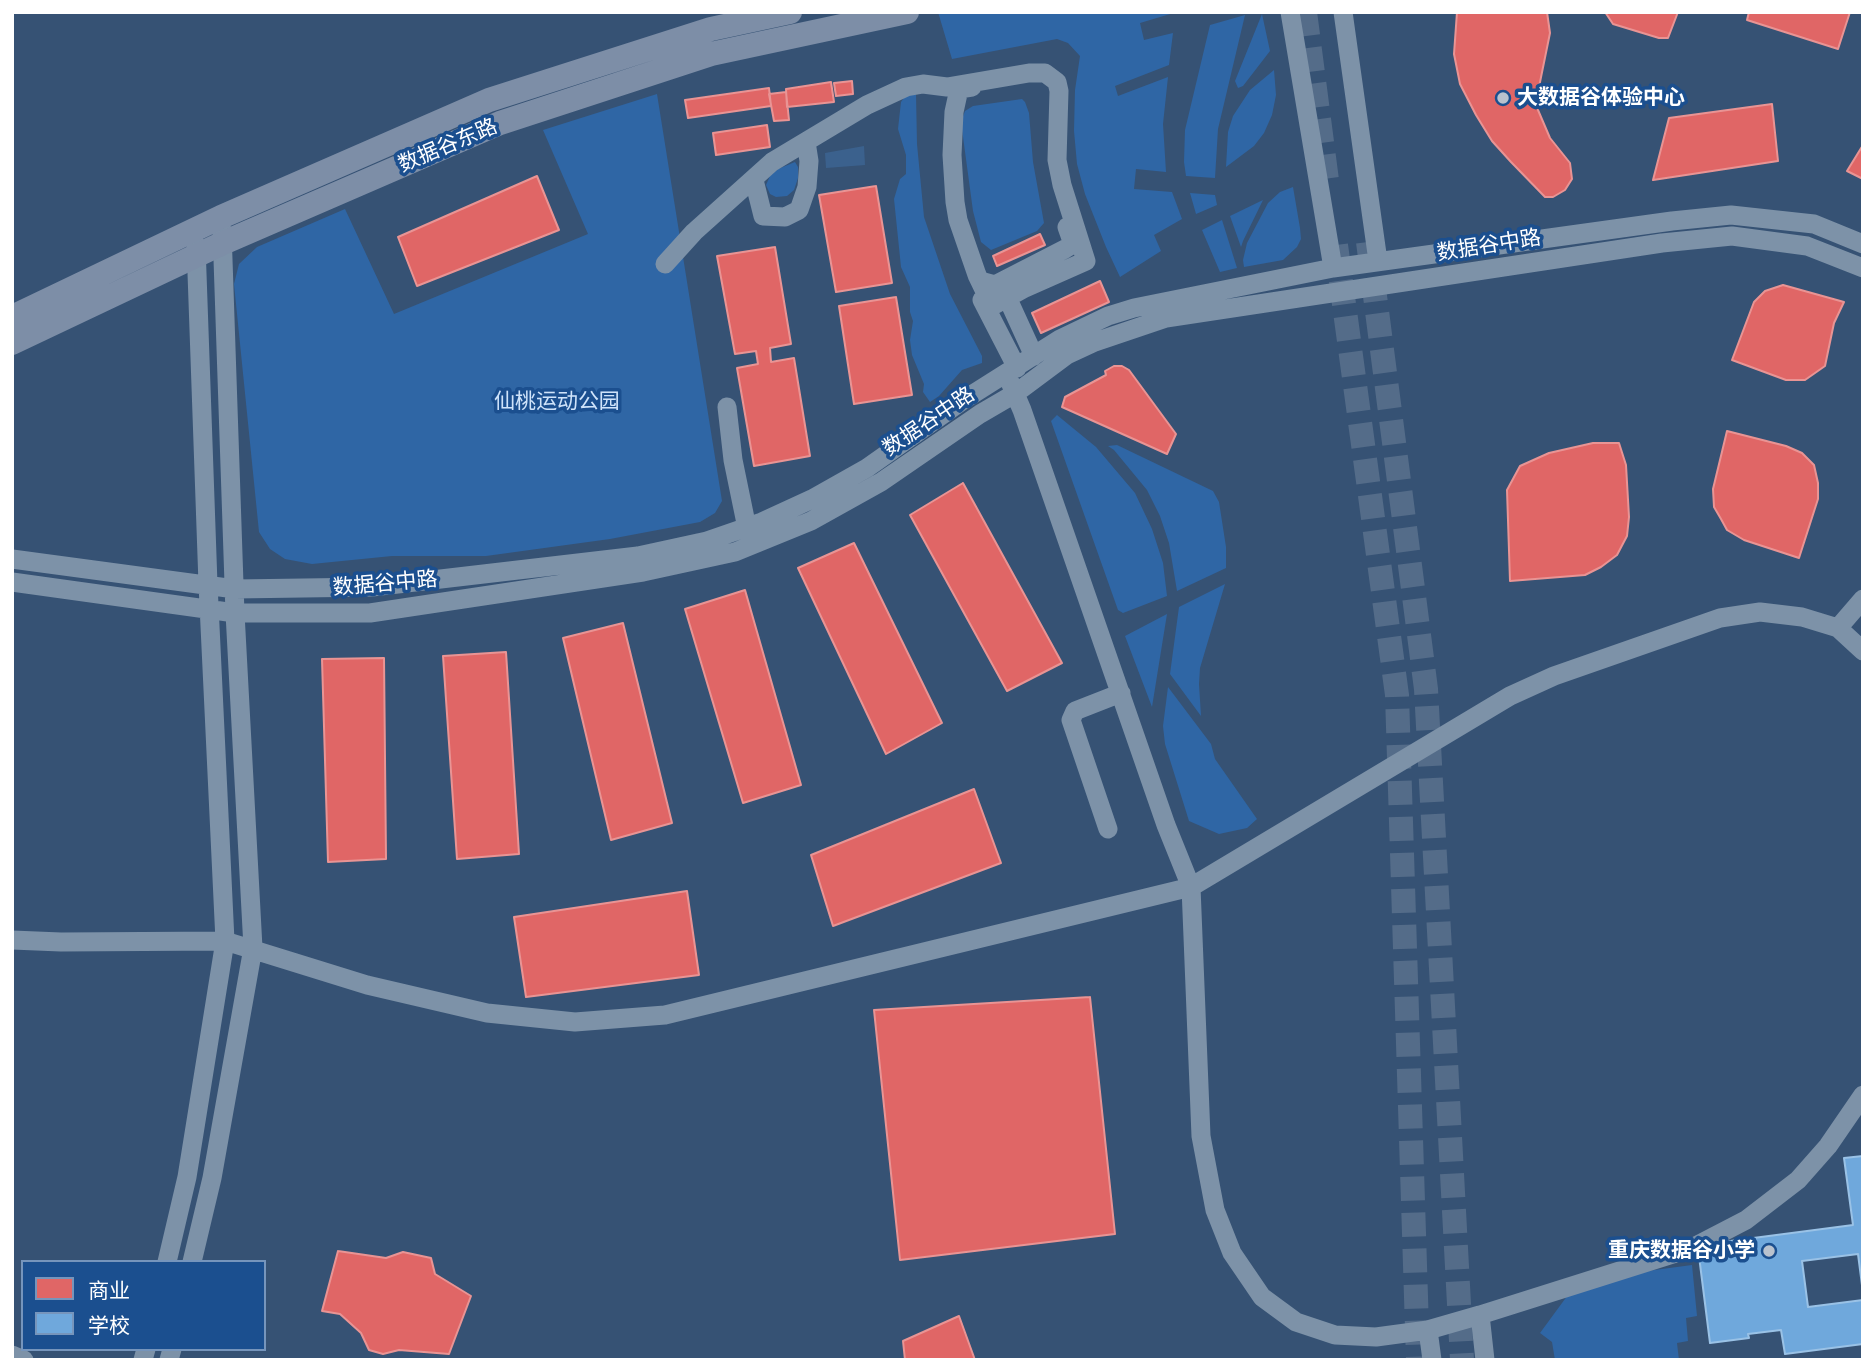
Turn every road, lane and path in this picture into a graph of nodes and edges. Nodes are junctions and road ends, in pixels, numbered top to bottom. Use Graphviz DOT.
graph roads {
  1 [pos="790,12"];
  2 [pos="907,12"];
  3 [pos="1290,12"];
  4 [pos="1343,12"];
  5 [pos="947,88"];
  6 [pos="806,142"];
  7 [pos="754,180"];
  8 [pos="221,217"];
  9 [pos="195,230"];
  10 [pos="223,243"];
  11 [pos="1863,244"];
  12 [pos="196,257"];
  13 [pos="1378,261"];
  14 [pos="665,264"];
  15 [pos="1333,268"];
  16 [pos="1863,268"];
  17 [pos="990,298"];
  18 [pos="12,317"];
  19 [pos="12,343"];
  20 [pos="1034,356"];
  21 [pos="1011,371"];
  22 [pos="1016,393"];
  23 [pos="727,407"];
  24 [pos="747,528"];
  25 [pos="12,559"];
  26 [pos="12,582"];
  27 [pos="208,584"];
  28 [pos="235,589"];
  29 [pos="1863,599"];
  30 [pos="210,609"];
  31 [pos="235,613"];
  32 [pos="1838,628"];
  33 [pos="1863,651"];
  34 [pos="1121,693"];
  35 [pos="1108,829"];
  36 [pos="1191,887"];
  37 [pos="12,940"];
  38 [pos="225,941"];
  39 [pos="253,948"];
  40 [pos="1863,1096"];
  41 [pos="167,1260"];
  42 [pos="192,1260"];
  43 [pos="1480,1315"];
  44 [pos="1428,1329"];
  45 [pos="12,1355"];
  46 [pos="24,1360"];
  47 [pos="1432,1360"];
  48 [pos="1485,1360"];
  1 -- 8 [label="main road, 数据谷东路"];
  2 -- 10 [label="main road, 数据谷东路"];
  3 -- 15 [label="street"];
  4 -- 13 [label="street"];
  5 -- 6 [label="street"];
  5 -- 17 [label="street"];
  5 -- 17 [label="street"];
  6 -- 7 [label="street"];
  6 -- 7 [label="street"];
  7 -- 14 [label="street"];
  8 -- 9 [label="main road, 数据谷东路"];
  8 -- 10 [label="street"];
  9 -- 12 [label="street"];
  9 -- 18 [label="main road, 数据谷东路"];
  10 -- 12 [label="main road, 数据谷东路"];
  10 -- 28 [label="street"];
  11 -- 13 [label="street, 数据谷中路"];
  12 -- 19 [label="main road, 数据谷东路"];
  12 -- 27 [label="street"];
  13 -- 15 [label="street, 数据谷中路"];
  15 -- 20 [label="street, 数据谷中路"];
  16 -- 22 [label="street, 数据谷中路"];
  17 -- 17 [label="street"];
  17 -- 20 [label="street"];
  17 -- 21 [label="street"];
  20 -- 21 [label="street, 数据谷中路"];
  21 -- 22 [label="street"];
  21 -- 24 [label="street, 数据谷中路"];
  22 -- 31 [label="street, 数据谷中路"];
  22 -- 34 [label="street"];
  23 -- 24 [label="street"];
  24 -- 28 [label="street, 数据谷中路"];
  25 -- 27 [label="street, 数据谷中路"];
  26 -- 30 [label="street, 数据谷中路"];
  27 -- 28 [label="street, 数据谷中路"];
  27 -- 30 [label="street"];
  28 -- 31 [label="street"];
  29 -- 32 [label="street"];
  30 -- 31 [label="street, 数据谷中路"];
  30 -- 38 [label="street"];
  31 -- 39 [label="street"];
  32 -- 33 [label="street"];
  32 -- 36 [label="street"];
  34 -- 35 [label="street"];
  34 -- 36 [label="street"];
  36 -- 39 [label="street"];
  36 -- 44 [label="street"];
  37 -- 38 [label="street"];
  38 -- 39 [label="street"];
  38 -- 41 [label="street"];
  39 -- 42 [label="street"];
  40 -- 43 [label="street"];
  43 -- 44 [label="street"];
  43 -- 48 [label="street"];
  44 -- 47 [label="street"];
  45 -- 46 [label="street"];
}
